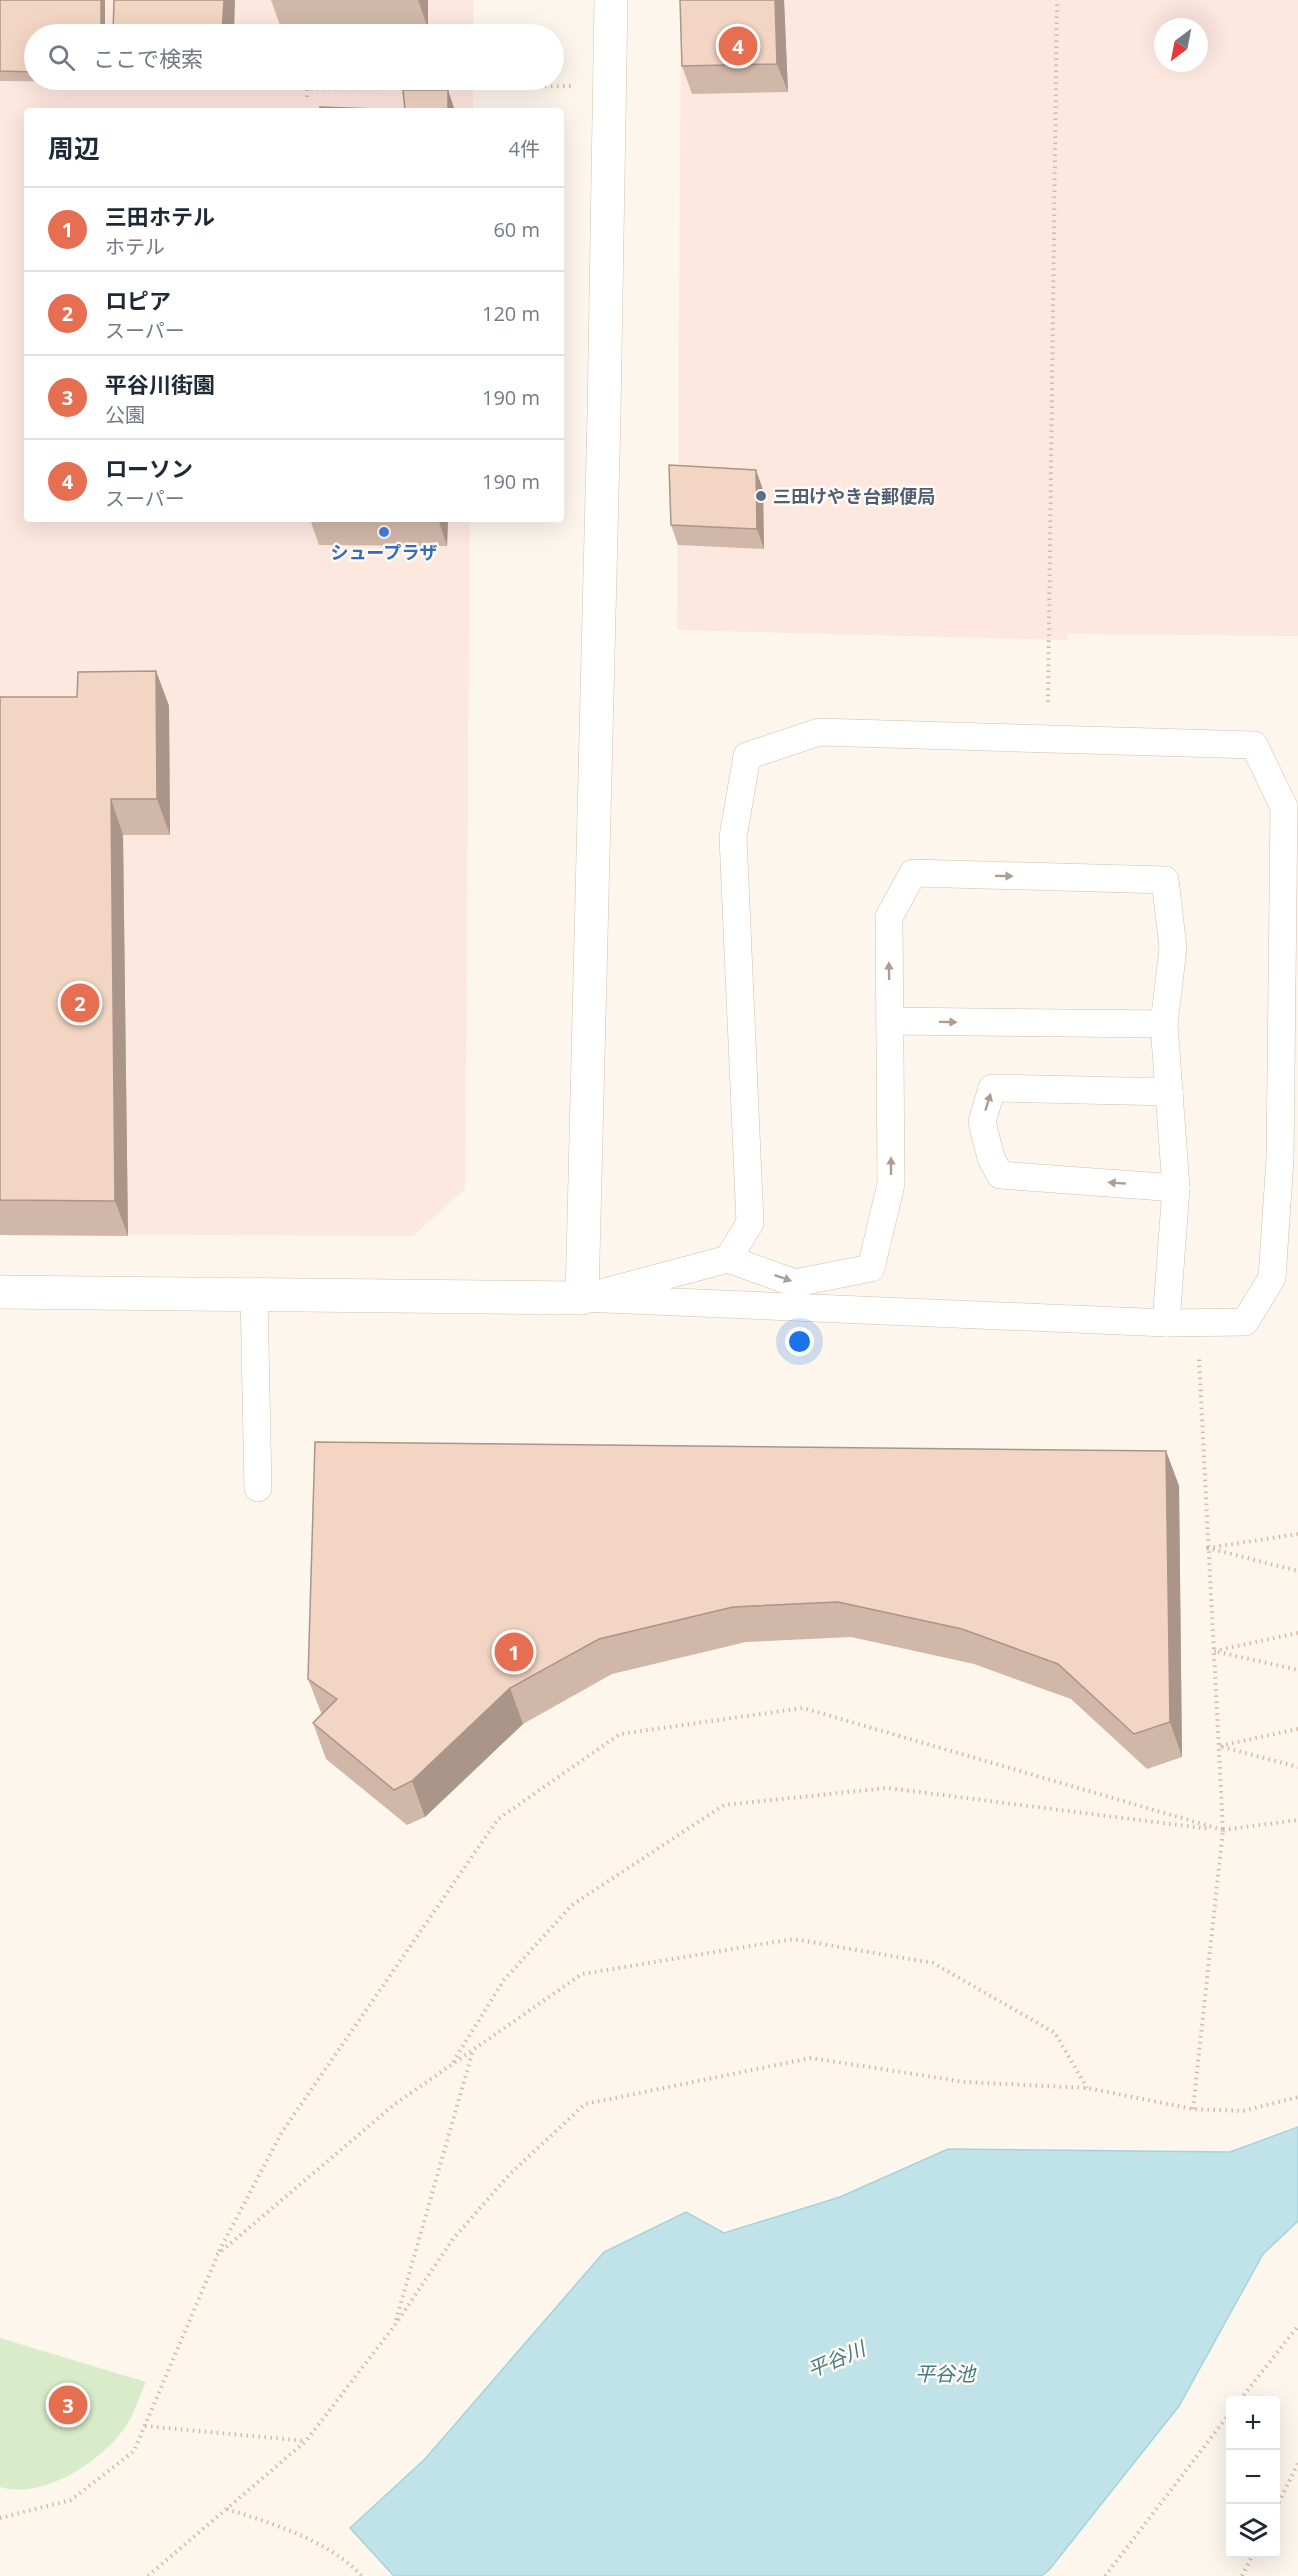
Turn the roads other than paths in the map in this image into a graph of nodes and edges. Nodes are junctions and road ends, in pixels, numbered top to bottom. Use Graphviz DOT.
graph roads {
  1 [pos="611,0"];
  2 [pos="890,1021"];
  3 [pos="1164,1024"];
  4 [pos="1169,1092"];
  5 [pos="1176,1188"];
  6 [pos="728,1259"];
  7 [pos="0,1292"];
  8 [pos="254,1295"];
  9 [pos="582,1298"];
  10 [pos="1166,1323"];
  11 [pos="258,1488"];
  1 -- 9 [label="street"];
  2 -- 3 [label="lane, one-way"];
  2 -- 3 [label="lane, one-way"];
  6 -- 2 [label="lane, one-way"];
  3 -- 4 [label="lane"];
  4 -- 5 [label="lane"];
  5 -- 4 [label="lane, one-way"];
  5 -- 10 [label="lane"];
  6 -- 9 [label="lane"];
  6 -- 10 [label="lane"];
  7 -- 8 [label="street"];
  8 -- 9 [label="street"];
  8 -- 11 [label="lane"];
  9 -- 10 [label="lane"];
}
